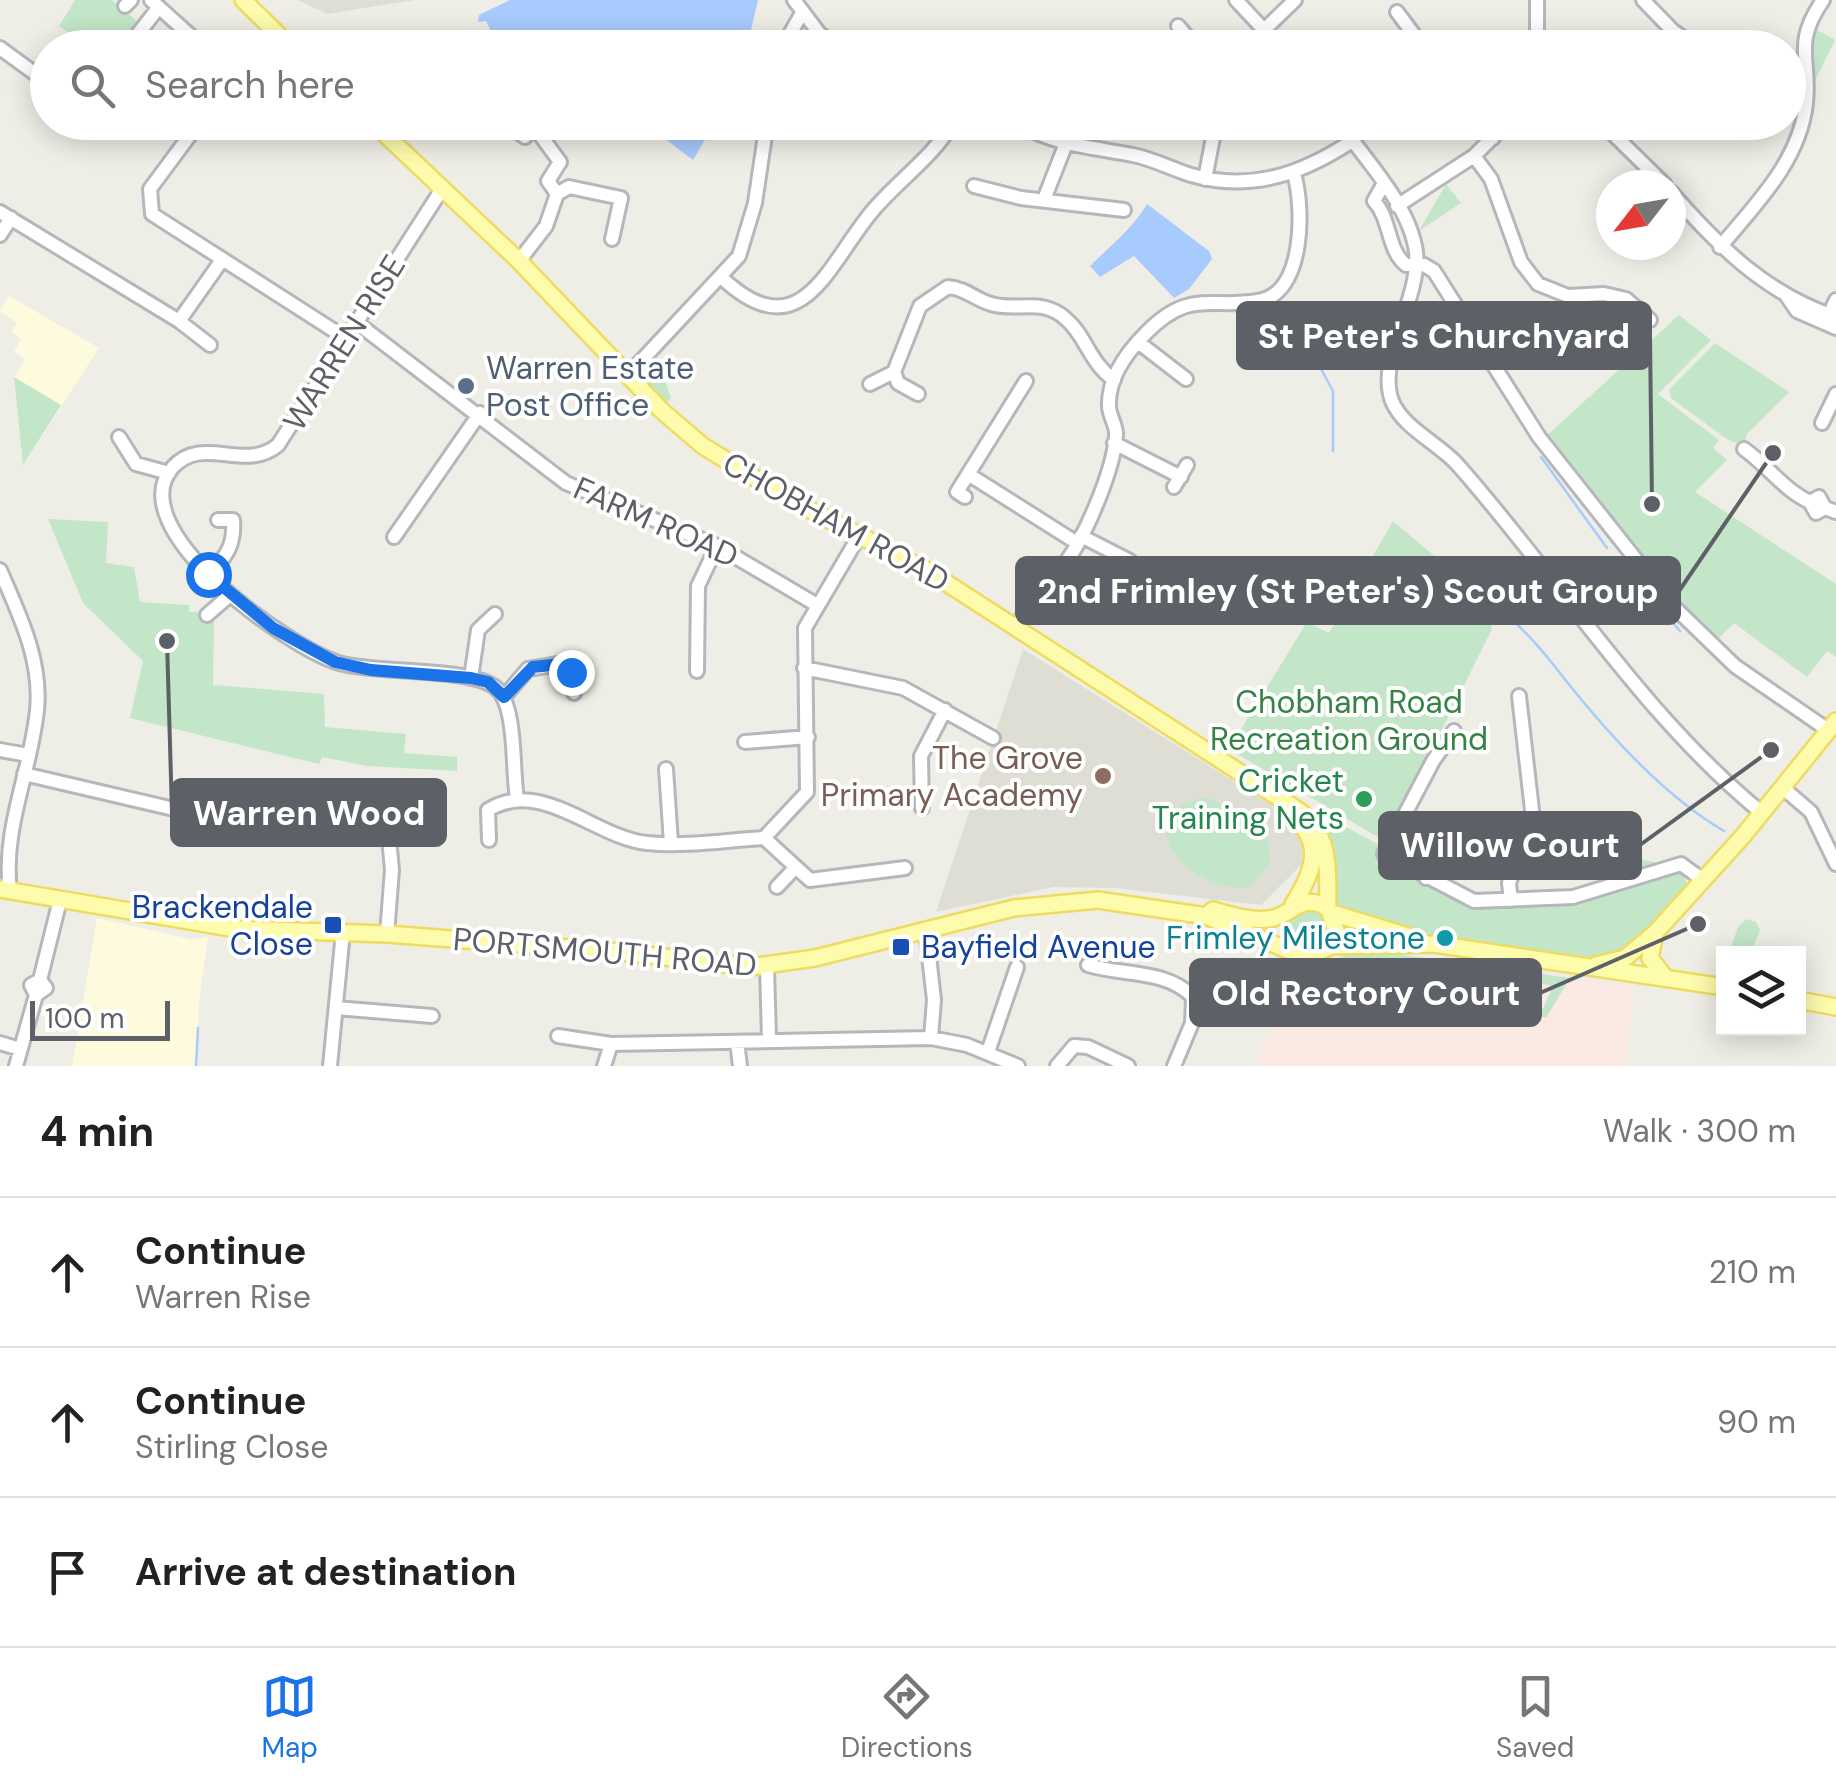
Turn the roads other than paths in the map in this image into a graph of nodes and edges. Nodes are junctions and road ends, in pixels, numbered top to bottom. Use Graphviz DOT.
graph roads {
  1 [pos="243,0"];
  2 [pos="794,0"];
  3 [pos="1236,0"];
  4 [pos="1294,0"];
  5 [pos="1538,0"];
  6 [pos="1643,0"];
  7 [pos="1823,0"];
  8 [pos="155,4"];
  9 [pos="1397,12"];
  10 [pos="802,13"];
  11 [pos="812,26"];
  12 [pos="1178,26"];
  13 [pos="138,30"];
  14 [pos="184,30"];
  15 [pos="274,30"];
  16 [pos="793,30"];
  17 [pos="806,30"];
  18 [pos="817,30"];
  19 [pos="1181,30"];
  20 [pos="1264,30"];
  21 [pos="1410,30"];
  22 [pos="1537,30"];
  23 [pos="1673,30"];
  24 [pos="1806,34"];
  25 [pos="0,48"];
  26 [pos="30,70"];
  27 [pos="186,140"];
  28 [pos="391,140"];
  29 [pos="544,140"];
  30 [pos="764,140"];
  31 [pos="937,140"];
  32 [pos="1052,140"];
  33 [pos="1213,140"];
  34 [pos="1491,140"];
  35 [pos="1619,140"];
  36 [pos="1796,140"];
  37 [pos="1352,141"];
  38 [pos="1065,146"];
  39 [pos="1474,156"];
  40 [pos="1650,170"];
  41 [pos="1294,174"];
  42 [pos="1205,179"];
  43 [pos="1383,185"];
  44 [pos="975,186"];
  45 [pos="442,189"];
  46 [pos="558,194"];
  47 [pos="1045,197"];
  48 [pos="1398,206"];
  49 [pos="1686,209"];
  50 [pos="1126,211"];
  51 [pos="5,215"];
  52 [pos="0,235"];
  53 [pos="612,239"];
  54 [pos="1720,247"];
  55 [pos="222,260"];
  56 [pos="519,261"];
  57 [pos="1416,264"];
  58 [pos="721,277"];
  59 [pos="1578,296"];
  60 [pos="1836,300"];
  61 [pos="1650,320"];
  62 [pos="1834,320"];
  63 [pos="179,321"];
  64 [pos="357,323"];
  65 [pos="347,339"];
  66 [pos="1583,340"];
  67 [pos="1138,342"];
  68 [pos="210,344"];
  69 [pos="894,372"];
  70 [pos="628,375"];
  71 [pos="1187,376"];
  72 [pos="1114,380"];
  73 [pos="1026,381"];
  74 [pos="870,384"];
  75 [pos="918,394"];
  76 [pos="1836,394"];
  77 [pos="480,413"];
  78 [pos="1822,423"];
  79 [pos="119,436"];
  80 [pos="1115,436"];
  81 [pos="1744,450"];
  82 [pos="169,472"];
  83 [pos="968,474"];
  84 [pos="1181,476"];
  85 [pos="965,497"];
  86 [pos="1830,510"];
  87 [pos="218,520"];
  88 [pos="859,536"];
  89 [pos="394,537"];
  90 [pos="1079,540"];
  91 [pos="717,546"];
  92 [pos="1131,560"];
  93 [pos="0,570"];
  94 [pos="208,574"];
  95 [pos="230,595"];
  96 [pos="816,605"];
  97 [pos="495,614"];
  98 [pos="207,615"];
  99 [pos="1016,628"];
  100 [pos="804,668"];
  101 [pos="697,671"];
  102 [pos="471,678"];
  103 [pos="577,687"];
  104 [pos="1519,696"];
  105 [pos="504,697"];
  106 [pos="945,710"];
  107 [pos="1834,725"];
  108 [pos="1454,731"];
  109 [pos="808,737"];
  110 [pos="985,738"];
  111 [pos="745,742"];
  112 [pos="0,750"];
  113 [pos="1208,752"];
  114 [pos="28,756"];
  115 [pos="669,773"];
  116 [pos="24,774"];
  117 [pos="1782,787"];
  118 [pos="517,798"];
  119 [pos="926,802"];
  120 [pos="1762,813"];
  121 [pos="386,817"];
  122 [pos="281,834"];
  123 [pos="764,838"];
  124 [pos="490,840"];
  125 [pos="671,843"];
  126 [pos="1441,854"];
  127 [pos="3,864"];
  128 [pos="1836,864"];
  129 [pos="794,869"];
  130 [pos="898,872"];
  131 [pos="1426,878"];
  132 [pos="1703,880"];
  133 [pos="776,887"];
  134 [pos="5,890"];
  135 [pos="60,900"];
  136 [pos="1511,900"];
  137 [pos="1293,904"];
  138 [pos="1330,911"];
  139 [pos="1206,916"];
  140 [pos="1278,917"];
  141 [pos="926,930"];
  142 [pos="344,932"];
  143 [pos="387,934"];
  144 [pos="1655,934"];
  145 [pos="1434,944"];
  146 [pos="1331,946"];
  147 [pos="1284,949"];
  148 [pos="1561,963"];
  149 [pos="1596,965"];
  150 [pos="767,966"];
  151 [pos="1017,967"];
  152 [pos="1622,972"];
  153 [pos="1665,978"];
  154 [pos="1095,985"];
  155 [pos="1716,986"];
  156 [pos="1806,1001"];
  157 [pos="1836,1007"];
  158 [pos="336,1008"];
  159 [pos="432,1016"];
  160 [pos="564,1021"];
  161 [pos="931,1038"];
  162 [pos="769,1039"];
  163 [pos="738,1042"];
  164 [pos="0,1043"];
  165 [pos="610,1044"];
  166 [pos="20,1050"];
  167 [pos="988,1052"];
  168 [pos="16,1066"];
  169 [pos="330,1066"];
  170 [pos="604,1066"];
  171 [pos="740,1066"];
  172 [pos="1018,1066"];
  173 [pos="1057,1066"];
  174 [pos="1128,1066"];
  175 [pos="1174,1066"];
  1 -- 15 [label="main road"];
  2 -- 10 [label="street"];
  3 -- 20 [label="street"];
  4 -- 20 [label="street"];
  5 -- 22 [label="street"];
  6 -- 23 [label="street"];
  7 -- 24 [label="street"];
  8 -- 13 [label="street"];
  8 -- 14 [label="street"];
  9 -- 21 [label="street"];
  10 -- 11 [label="street"];
  10 -- 16 [label="street"];
  11 -- 17 [label="street"];
  11 -- 18 [label="street"];
  12 -- 19 [label="street"];
  25 -- 26 [label="street"];
  27 -- 55 [label="street"];
  28 -- 45 [label="main road, CHOBHAM ROAD"];
  29 -- 46 [label="street"];
  30 -- 58 [label="street"];
  31 -- 58 [label="street"];
  32 -- 38 [label="street"];
  33 -- 42 [label="street"];
  34 -- 39 [label="street"];
  35 -- 40 [label="street"];
  36 -- 54 [label="street"];
  37 -- 41 [label="street"];
  37 -- 43 [label="street"];
  38 -- 42 [label="street"];
  38 -- 47 [label="street"];
  39 -- 48 [label="street"];
  39 -- 59 [label="street"];
  41 -- 42 [label="street"];
  41 -- 67 [label="street"];
  43 -- 48 [label="street"];
  43 -- 57 [label="street"];
  44 -- 47 [label="street"];
  45 -- 56 [label="main road, CHOBHAM ROAD"];
  45 -- 64 [label="street, WARREN RISE"];
  46 -- 53 [label="street"];
  46 -- 56 [label="street"];
  47 -- 50 [label="street"];
  48 -- 57 [label="street"];
  49 -- 54 [label="street"];
  51 -- 52 [label="street"];
  51 -- 63 [label="street"];
  54 -- 62 [label="street"];
  55 -- 63 [label="street"];
  55 -- 65 [label="street"];
  56 -- 70 [label="main road, CHOBHAM ROAD"];
  57 -- 107 [label="street"];
  57 -- 120 [label="street"];
  58 -- 70 [label="street"];
  59 -- 61 [label="street"];
  59 -- 66 [label="street"];
  60 -- 62 [label="street"];
  63 -- 68 [label="street"];
  64 -- 65 [label="street, WARREN RISE"];
  64 -- 77 [label="street, FARM ROAD"];
  65 -- 82 [label="street, WARREN RISE"];
  67 -- 71 [label="street"];
  67 -- 72 [label="street"];
  69 -- 72 [label="street"];
  69 -- 74 [label="street"];
  69 -- 75 [label="street"];
  70 -- 88 [label="main road, CHOBHAM ROAD"];
  72 -- 80 [label="street"];
  73 -- 83 [label="street"];
  76 -- 78 [label="street"];
  77 -- 89 [label="street"];
  77 -- 91 [label="street, FARM ROAD"];
  79 -- 82 [label="street"];
  80 -- 84 [label="street"];
  80 -- 90 [label="street"];
  81 -- 86 [label="street"];
  82 -- 94 [label="street"];
  83 -- 85 [label="street"];
  83 -- 90 [label="street"];
  87 -- 94 [label="street"];
  88 -- 96 [label="street"];
  88 -- 99 [label="main road, CHOBHAM ROAD"];
  90 -- 92 [label="street"];
  90 -- 99 [label="street"];
  91 -- 96 [label="street, FARM ROAD"];
  91 -- 101 [label="street"];
  93 -- 114 [label="street"];
  94 -- 95 [label="street"];
  95 -- 98 [label="street"];
  95 -- 102 [label="street"];
  96 -- 100 [label="street"];
  97 -- 102 [label="street"];
  99 -- 113 [label="main road, CHOBHAM ROAD"];
  100 -- 106 [label="street"];
  100 -- 109 [label="street"];
  102 -- 105 [label="street"];
  103 -- 105 [label="street"];
  104 -- 136 [label="street"];
  105 -- 118 [label="street"];
  106 -- 110 [label="street"];
  106 -- 119 [label="street"];
  107 -- 117 [label="main road"];
  108 -- 131 [label="street"];
  109 -- 111 [label="street"];
  109 -- 123 [label="street"];
  112 -- 114 [label="street"];
  113 -- 137 [label="main road, CHOBHAM ROAD"];
  113 -- 138 [label="main road, CHOBHAM ROAD"];
  114 -- 116 [label="street"];
  115 -- 125 [label="street"];
  116 -- 122 [label="street"];
  116 -- 127 [label="street"];
  117 -- 120 [label="main road"];
  117 -- 128 [label="street"];
  118 -- 124 [label="street"];
  118 -- 125 [label="street"];
  120 -- 132 [label="main road"];
  121 -- 143 [label="street"];
  123 -- 125 [label="street"];
  123 -- 129 [label="street"];
  126 -- 131 [label="street"];
  127 -- 134 [label="street"];
  129 -- 130 [label="street"];
  129 -- 133 [label="street"];
  131 -- 136 [label="street"];
  132 -- 136 [label="street"];
  132 -- 144 [label="main road"];
  134 -- 135 [label="main road, PORTSMOUTH ROAD"];
  135 -- 142 [label="main road, PORTSMOUTH ROAD"];
  135 -- 166 [label="street"];
  137 -- 138 [label="main road"];
  137 -- 140 [label="main road"];
  138 -- 145 [label="main road"];
  138 -- 146 [label="main road"];
  139 -- 140 [label="main road"];
  139 -- 141 [label="main road, PORTSMOUTH ROAD"];
  139 -- 147 [label="main road"];
  140 -- 147 [label="main road"];
  141 -- 150 [label="main road, PORTSMOUTH ROAD"];
  141 -- 161 [label="street"];
  142 -- 143 [label="main road, PORTSMOUTH ROAD"];
  142 -- 158 [label="street"];
  143 -- 150 [label="main road, PORTSMOUTH ROAD"];
  144 -- 149 [label="main road"];
  144 -- 153 [label="main road"];
  145 -- 146 [label="main road"];
  145 -- 148 [label="main road"];
  146 -- 147 [label="main road"];
  148 -- 149 [label="main road"];
  148 -- 152 [label="main road"];
  149 -- 152 [label="main road"];
  150 -- 162 [label="street"];
  151 -- 167 [label="street"];
  152 -- 153 [label="main road"];
  153 -- 155 [label="main road"];
  154 -- 175 [label="street"];
  156 -- 157 [label="main road"];
  158 -- 159 [label="street"];
  158 -- 169 [label="street"];
  160 -- 165 [label="street"];
  161 -- 162 [label="street"];
  161 -- 167 [label="street"];
  162 -- 163 [label="street"];
  163 -- 165 [label="street"];
  163 -- 171 [label="street"];
  164 -- 166 [label="street"];
  165 -- 170 [label="street"];
  166 -- 168 [label="street"];
  167 -- 172 [label="street"];
  173 -- 174 [label="street"];
}
